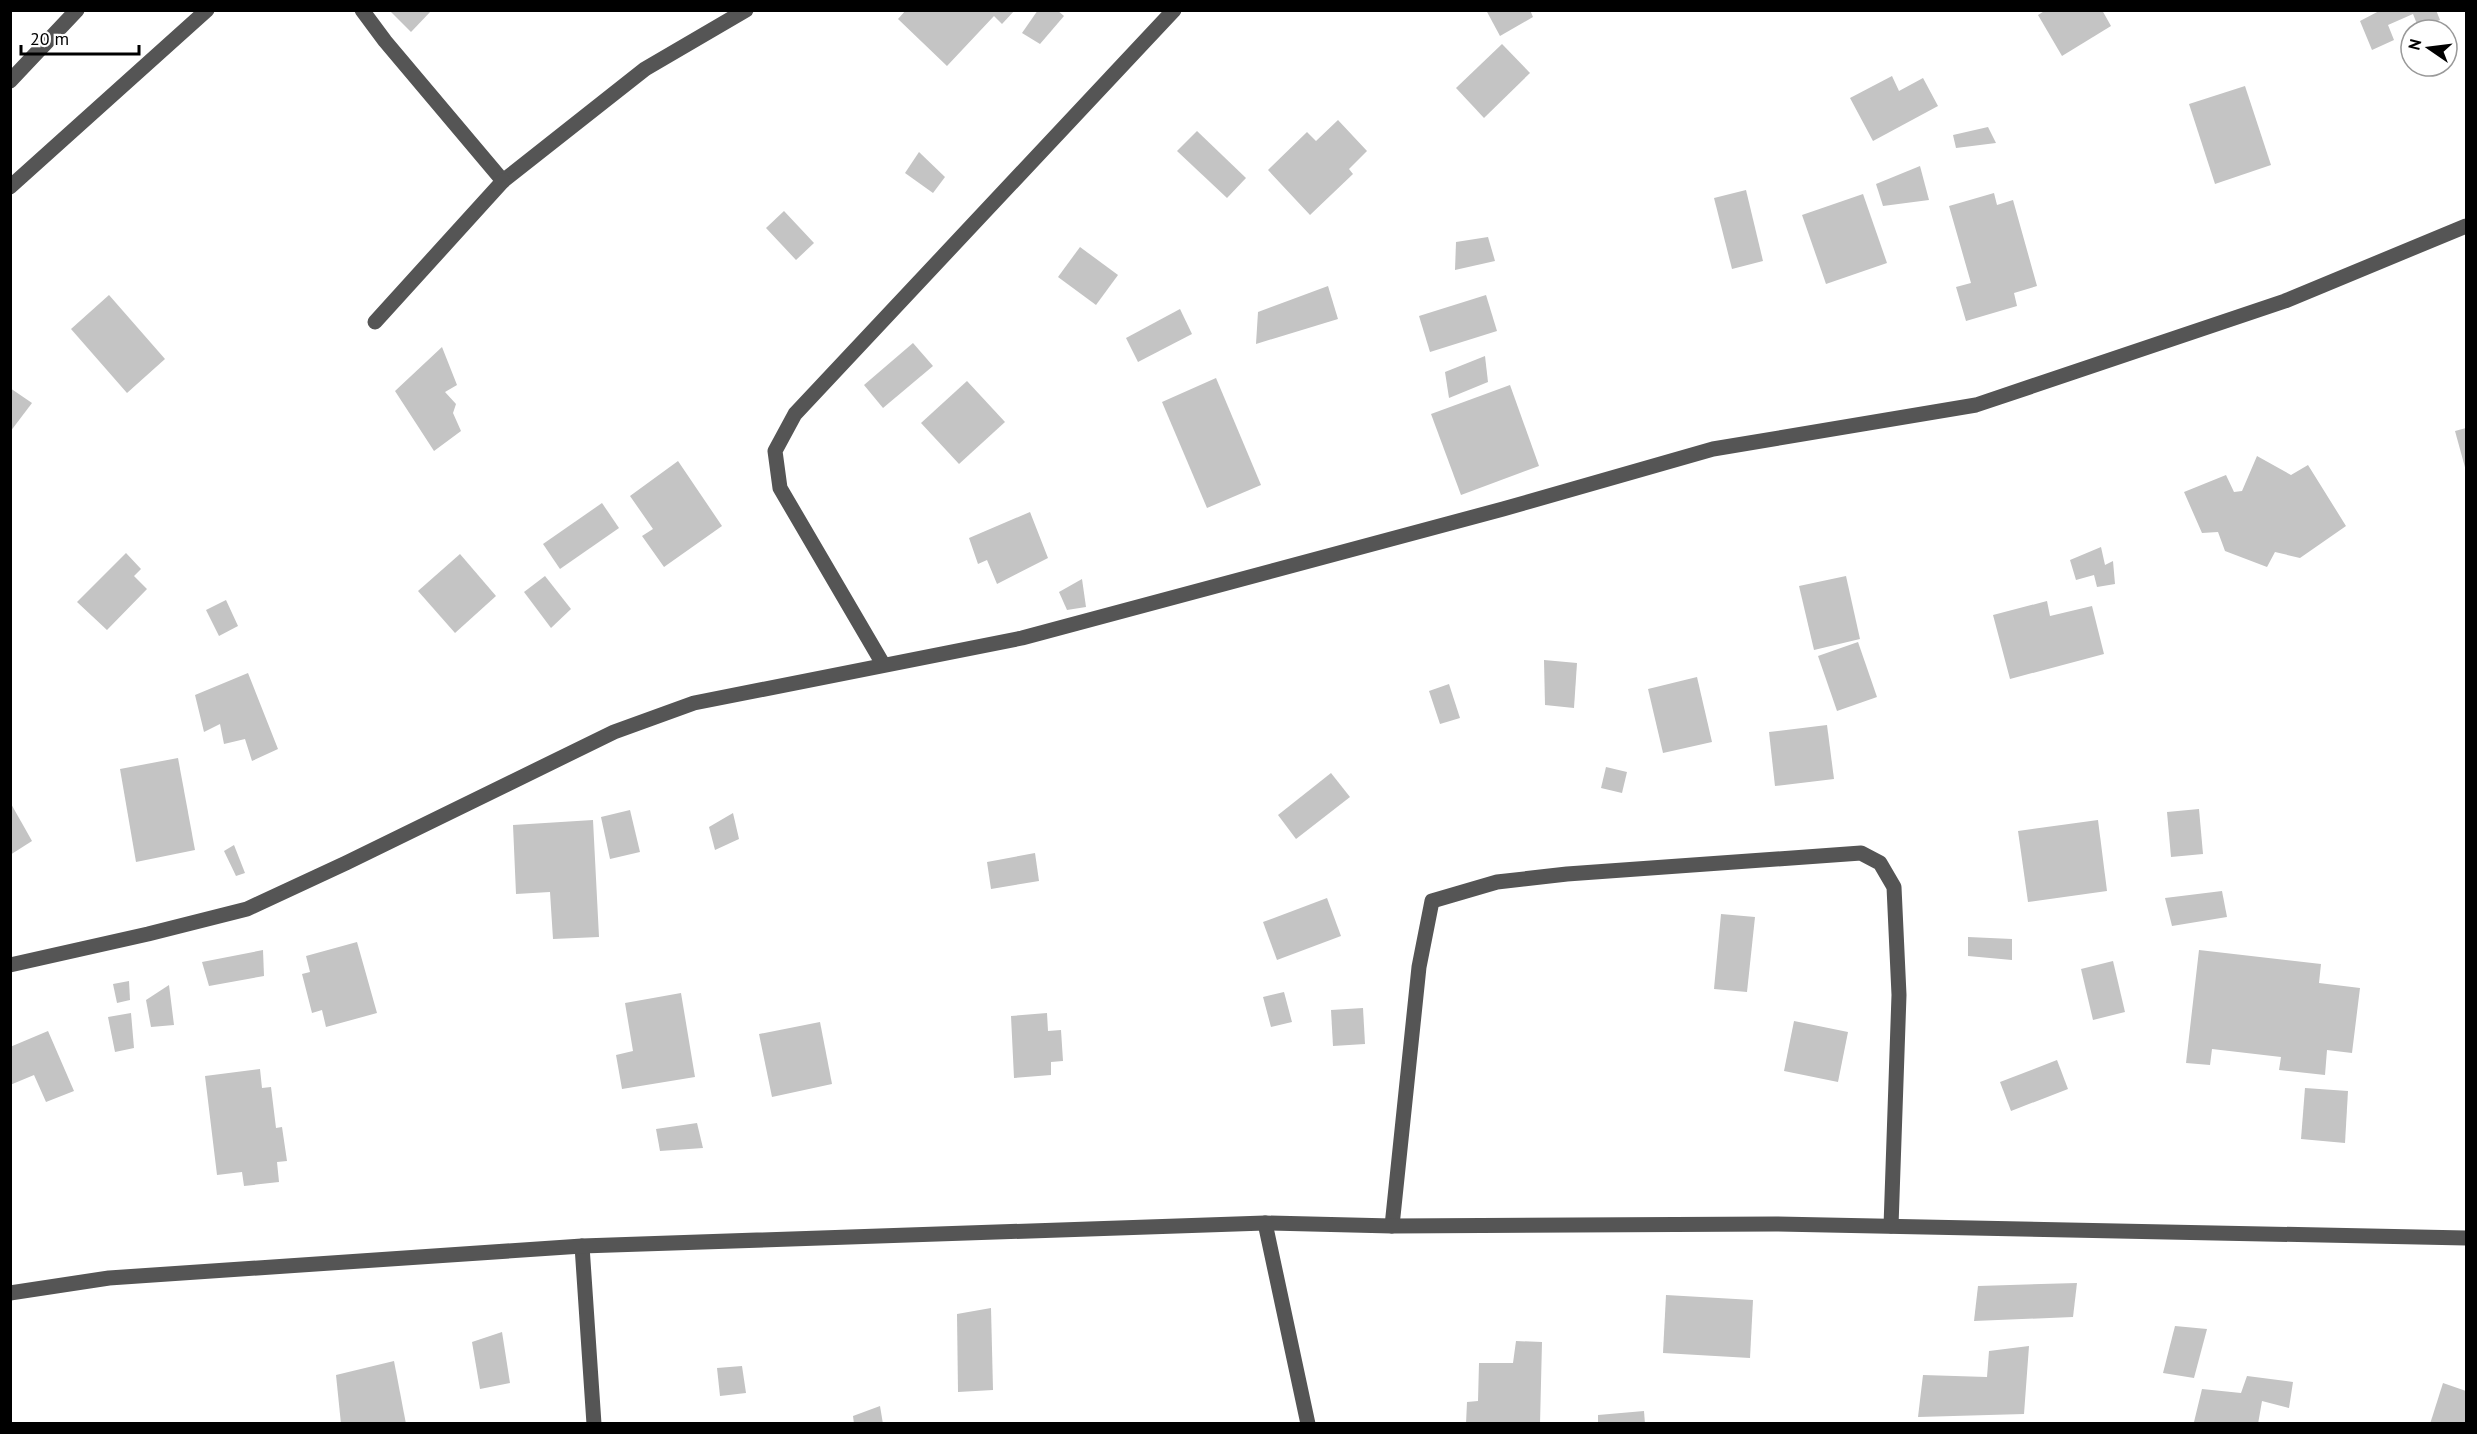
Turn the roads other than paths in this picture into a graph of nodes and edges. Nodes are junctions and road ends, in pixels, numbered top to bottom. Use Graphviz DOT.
graph roads {
  1 [pos="76,10"];
  2 [pos="207,10"];
  3 [pos="362,10"];
  4 [pos="746,10"];
  5 [pos="1174,10"];
  6 [pos="10,81"];
  7 [pos="503,181"];
  8 [pos="10,187"];
  9 [pos="2466,226"];
  10 [pos="375,322"];
  11 [pos="883,664"];
  12 [pos="10,965"];
  13 [pos="1265,1223"];
  14 [pos="1392,1226"];
  15 [pos="1891,1226"];
  16 [pos="2466,1238"];
  17 [pos="582,1246"];
  18 [pos="10,1293"];
  19 [pos="594,1424"];
  20 [pos="1308,1424"];
  1 -- 6 [label="street"];
  2 -- 8 [label="street"];
  3 -- 7 [label="street"];
  4 -- 7 [label="street"];
  5 -- 11 [label="street"];
  7 -- 10 [label="street"];
  9 -- 11 [label="street"];
  11 -- 12 [label="street"];
  13 -- 14 [label="street"];
  13 -- 17 [label="street"];
  13 -- 20 [label="street"];
  14 -- 15 [label="street"];
  14 -- 15 [label="street"];
  15 -- 16 [label="street"];
  17 -- 18 [label="street"];
  17 -- 19 [label="street"];
}
